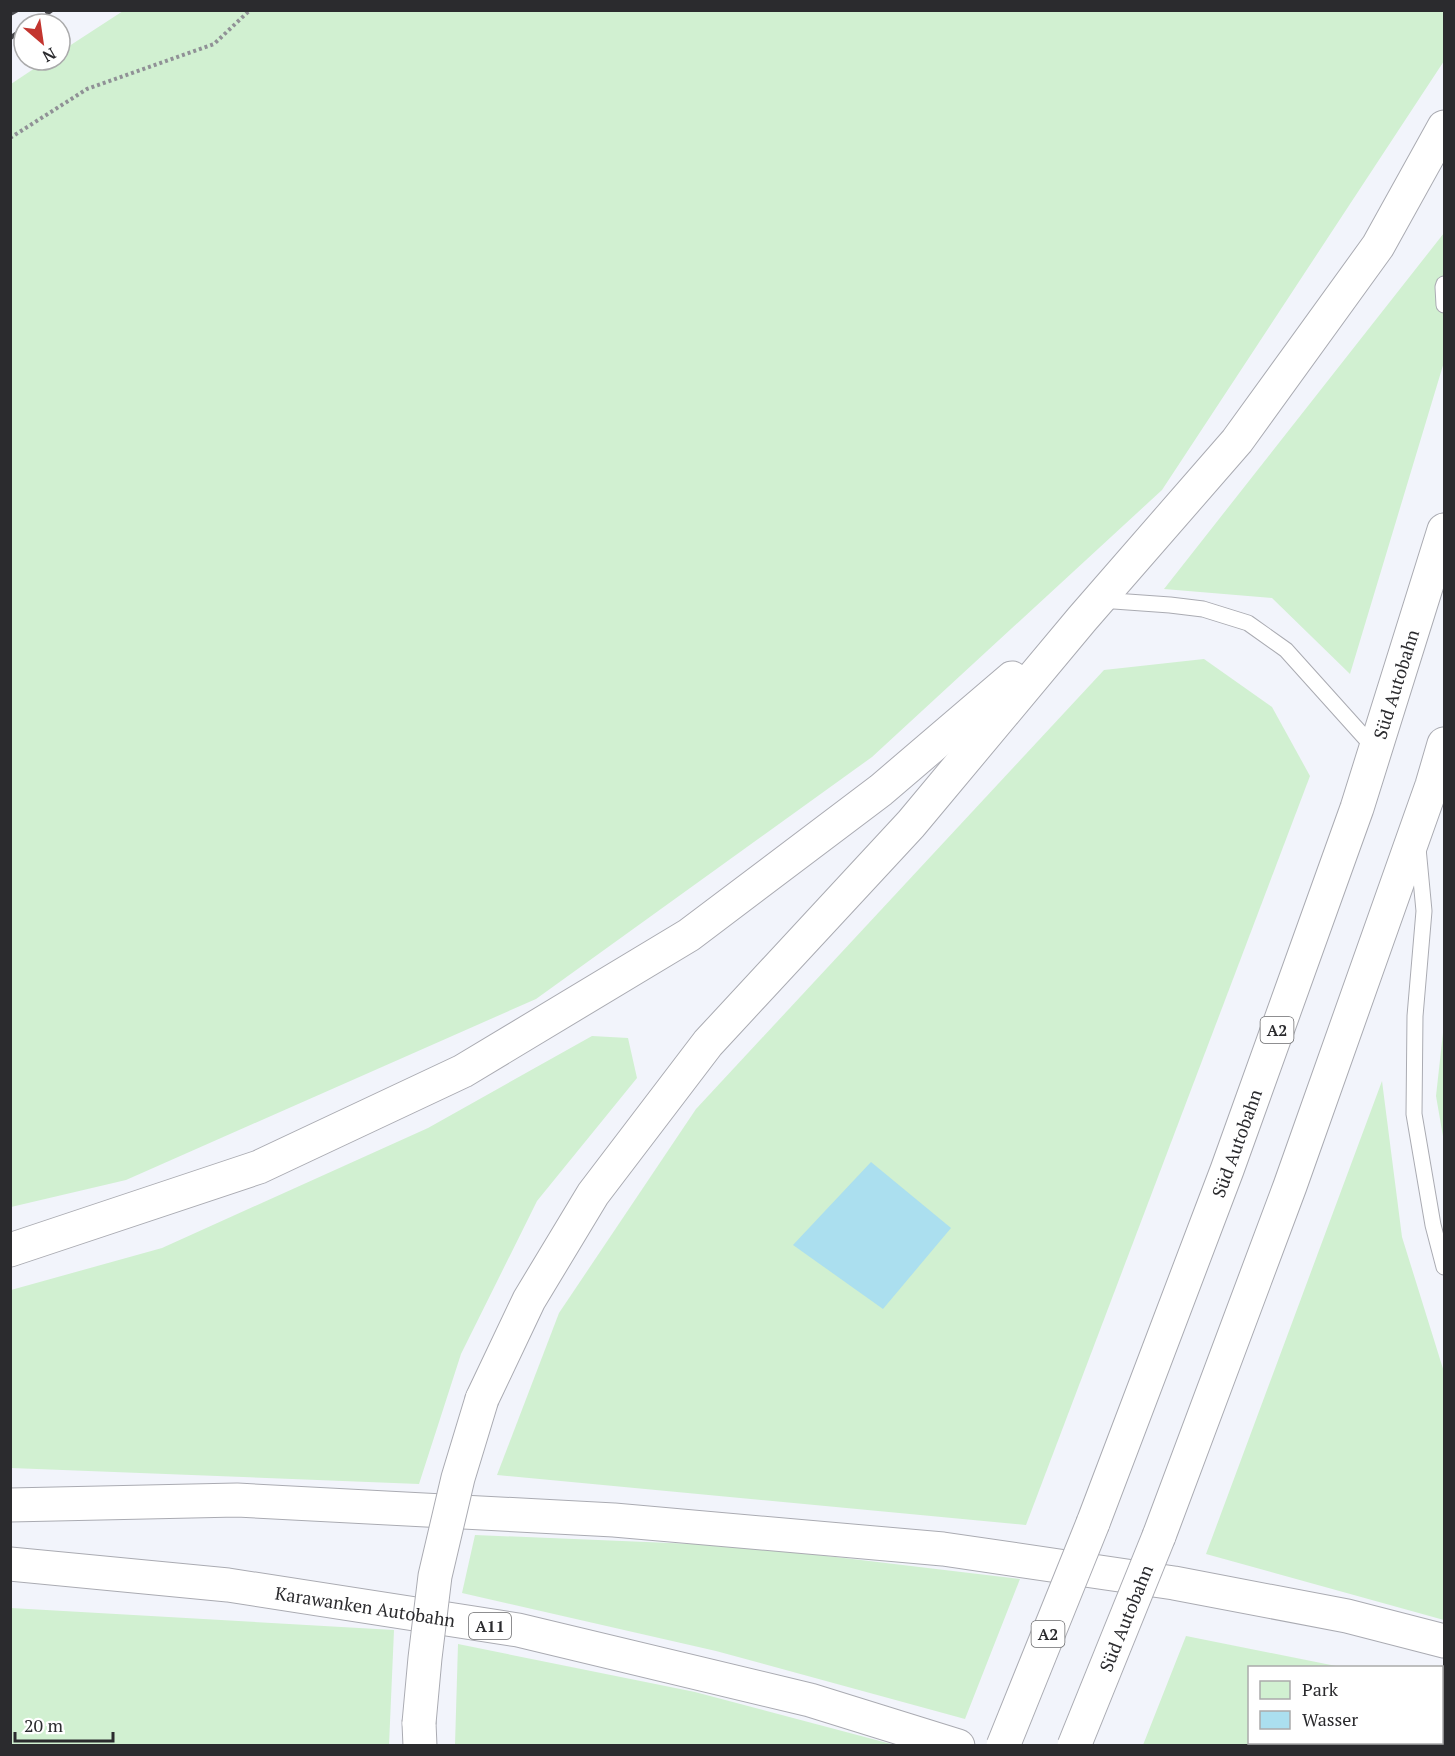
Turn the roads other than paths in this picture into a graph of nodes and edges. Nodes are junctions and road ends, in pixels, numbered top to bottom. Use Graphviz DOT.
graph roads {
  1 [pos="1444,127"];
  2 [pos="1444,284"];
  3 [pos="1444,304"];
  4 [pos="1444,530"];
  5 [pos="1090,609"];
  6 [pos="1444,744"];
  7 [pos="1375,749"];
  8 [pos="1416,830"];
  9 [pos="10,1250"];
  10 [pos="1444,1267"];
  11 [pos="10,1505"];
  12 [pos="10,1564"];
  13 [pos="1444,1641"];
  14 [pos="420,1734"];
  15 [pos="958,1746"];
  16 [pos="1003,1746"];
  17 [pos="1074,1746"];
  1 -- 5 [label="highway"];
  2 -- 3 [label="lane"];
  4 -- 7 [label="highway, Süd Autobahn / A2"];
  5 -- 7 [label="lane"];
  5 -- 9 [label="highway"];
  5 -- 14 [label="highway, bridge"];
  6 -- 8 [label="highway, Süd Autobahn"];
  7 -- 16 [label="highway, Süd Autobahn / A2, bridge"];
  8 -- 10 [label="lane"];
  8 -- 17 [label="highway, Süd Autobahn, bridge"];
  11 -- 13 [label="highway"];
  12 -- 15 [label="highway, Karawanken Autobahn / A11"];
}
